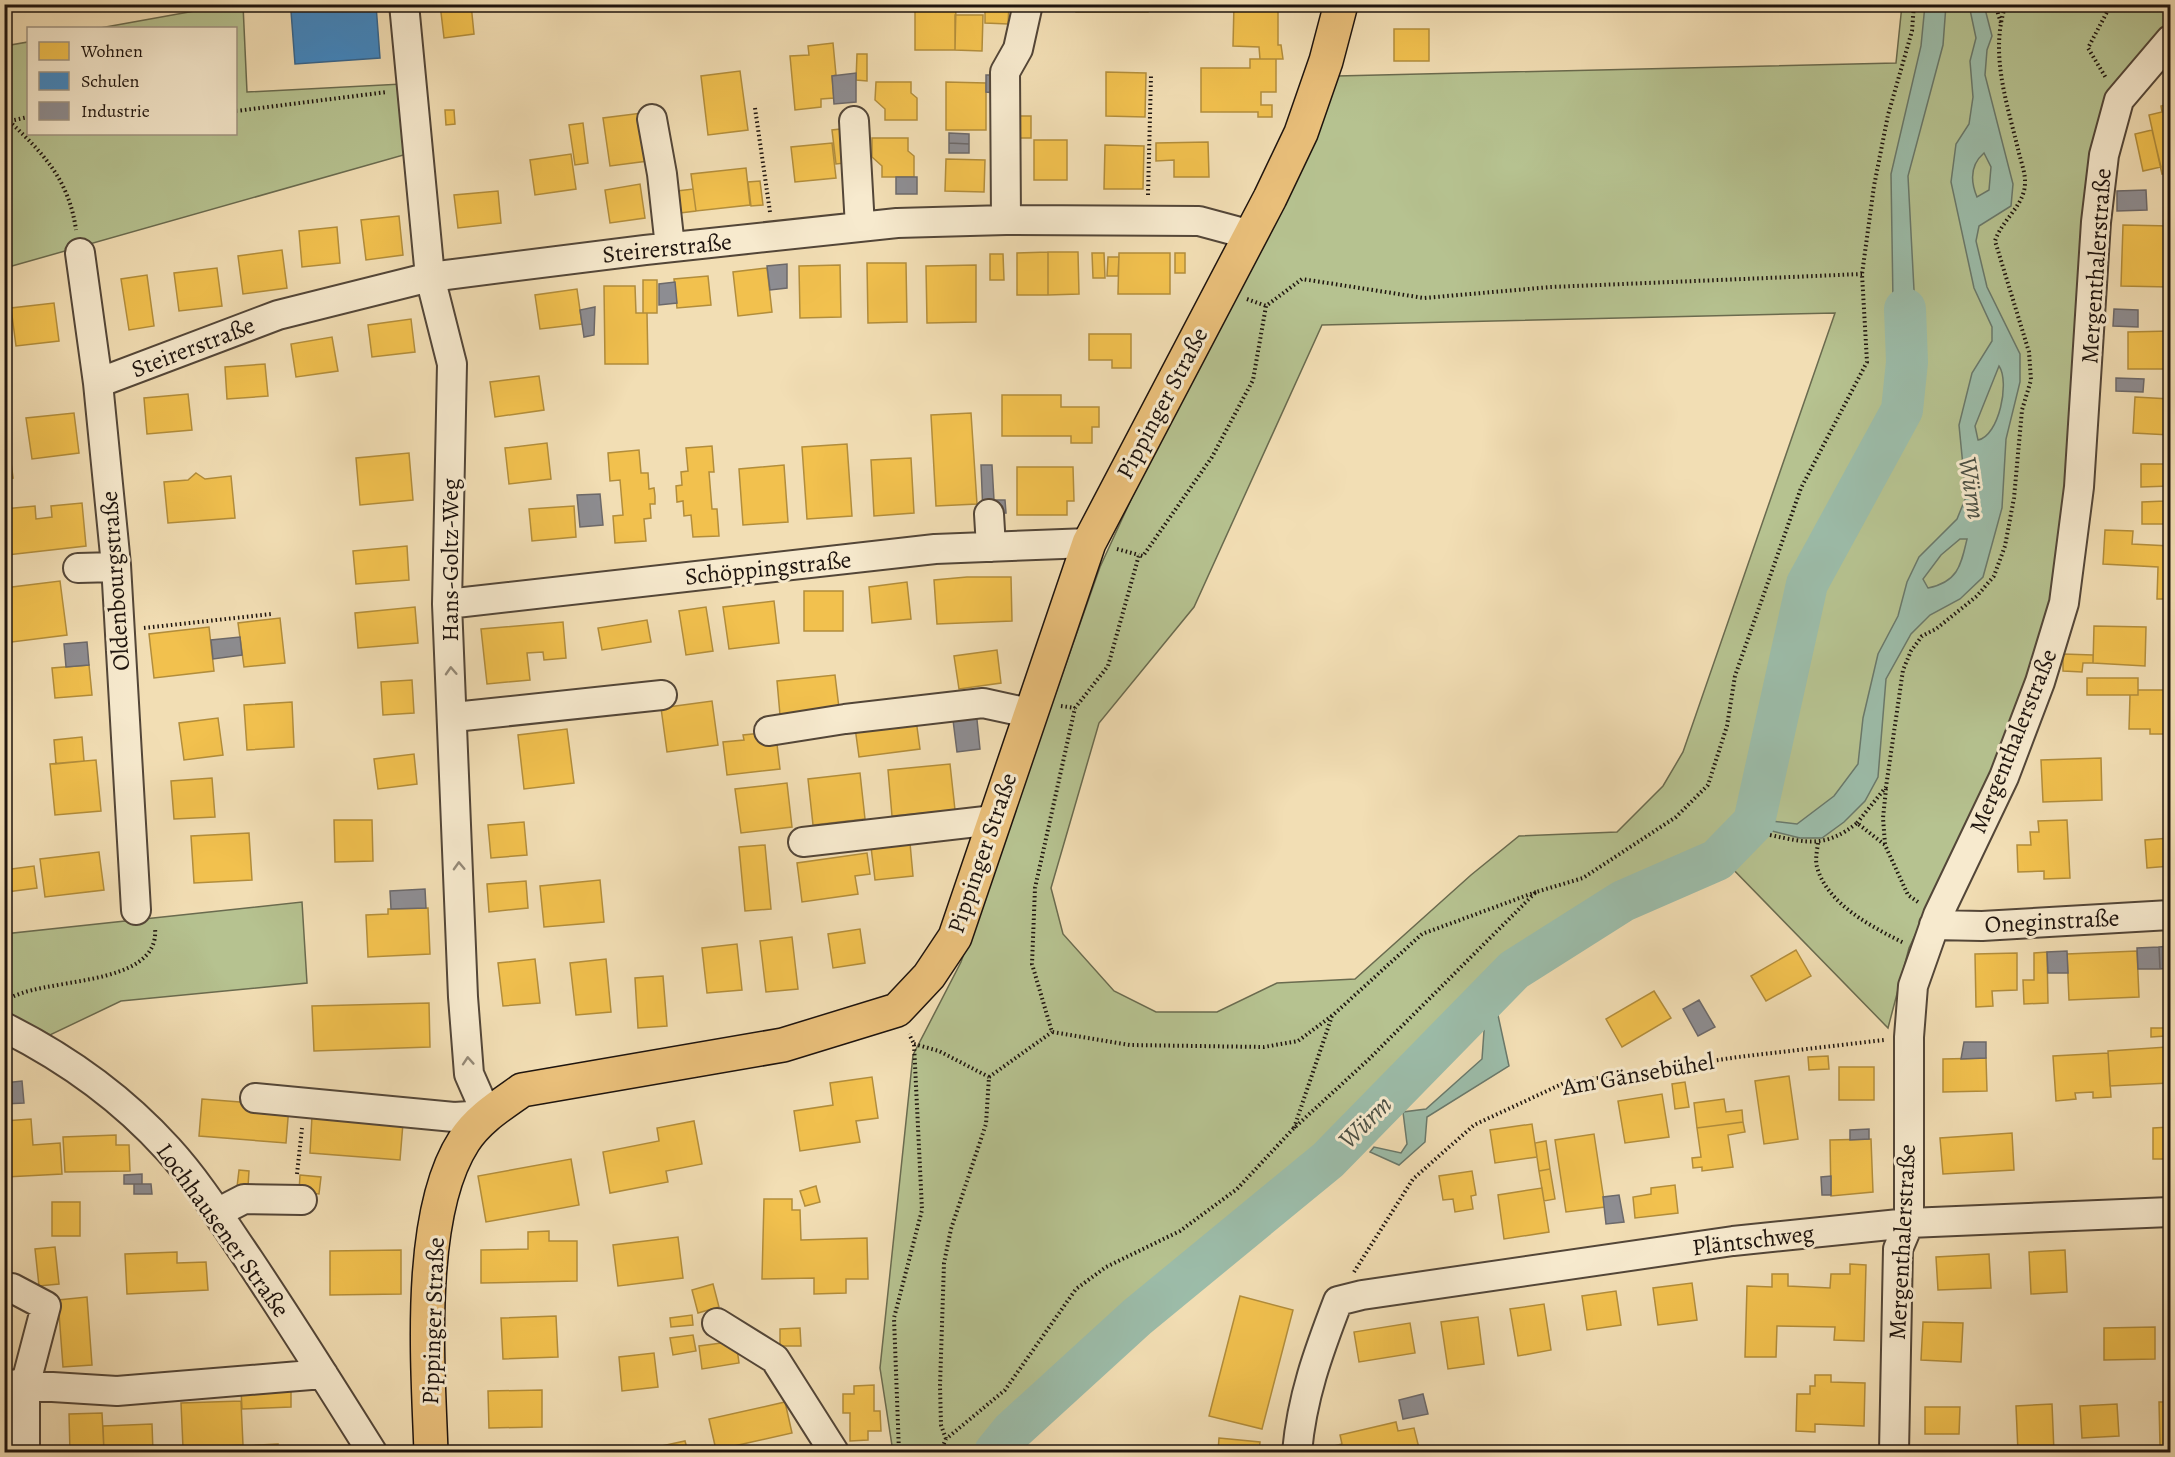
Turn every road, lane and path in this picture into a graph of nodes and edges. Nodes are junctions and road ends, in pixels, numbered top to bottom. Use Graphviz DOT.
graph roads {
  1 [pos="404,4"];
  2 [pos="1028,4"];
  3 [pos="1341,4"];
  4 [pos="1914,4"];
  5 [pos="1995,4"];
  6 [pos="2006,4"];
  7 [pos="2105,4"];
  8 [pos="2001,23"];
  9 [pos="2170,40"];
  10 [pos="1151,76"];
  11 [pos="412,90"];
  12 [pos="2119,100"];
  13 [pos="4,107"];
  14 [pos="754,108"];
  15 [pos="237,111"];
  16 [pos="27,117"];
  17 [pos="652,119"];
  18 [pos="854,121"];
  19 [pos="7,122"];
  20 [pos="1006,220"];
  21 [pos="1148,221"];
  22 [pos="860,227"];
  23 [pos="1251,235"];
  24 [pos="774,236"];
  25 [pos="670,247"];
  26 [pos="80,254"];
  27 [pos="1862,274"];
  28 [pos="430,277"];
  29 [pos="98,383"];
  30 [pos="989,514"];
  31 [pos="1089,543"];
  32 [pos="991,547"];
  33 [pos="116,567"];
  34 [pos="78,568"];
  35 [pos="447,604"];
  36 [pos="272,614"];
  37 [pos="119,631"];
  38 [pos="662,695"];
  39 [pos="1029,713"];
  40 [pos="454,717"];
  41 [pos="768,731"];
  42 [pos="1886,787"];
  43 [pos="994,820"];
  44 [pos="1857,823"];
  45 [pos="1770,835"];
  46 [pos="802,842"];
  47 [pos="1818,843"];
  48 [pos="1885,844"];
  49 [pos="1536,892"];
  50 [pos="136,910"];
  51 [pos="2170,915"];
  52 [pos="1936,920"];
  53 [pos="1923,952"];
  54 [pos="4,1003"];
  55 [pos="897,1010"];
  56 [pos="1333,1015"];
  57 [pos="4,1027"];
  58 [pos="1052,1032"];
  59 [pos="1909,1037"];
  60 [pos="914,1044"];
  61 [pos="989,1077"];
  62 [pos="255,1098"];
  63 [pos="304,1103"];
  64 [pos="487,1115"];
  65 [pos="1293,1129"];
  66 [pos="299,1200"];
  67 [pos="2170,1212"];
  68 [pos="217,1213"];
  69 [pos="1909,1223"];
  70 [pos="1363,1256"];
  71 [pos="12,1288"];
  72 [pos="717,1323"];
  73 [pos="323,1374"];
  74 [pos="15,1385"];
  75 [pos="946,1439"];
  76 [pos="25,1452"];
  77 [pos="372,1452"];
  78 [pos="431,1452"];
  79 [pos="834,1452"];
  80 [pos="899,1452"];
  81 [pos="940,1452"];
  82 [pos="1297,1452"];
  83 [pos="1894,1452"];
  1 -- 11 [label="street, Hans-Goltz-Weg"];
  2 -- 20 [label="street"];
  3 -- 23 [label="main road, Pippinger Straße"];
  4 -- 27 [label="path"];
  5 -- 8 [label="path"];
  6 -- 8 [label="path"];
  7 -- 12 [label="path"];
  8 -- 42 [label="path"];
  9 -- 12 [label="street, Mergenthalerstraße"];
  10 -- 21 [label="path"];
  11 -- 15 [label="path"];
  11 -- 28 [label="street, Hans-Goltz-Weg"];
  12 -- 52 [label="street, Mergenthalerstraße"];
  13 -- 19 [label="path"];
  14 -- 24 [label="path"];
  16 -- 19 [label="path"];
  17 -- 25 [label="street"];
  18 -- 22 [label="street"];
  19 -- 26 [label="path"];
  20 -- 21 [label="street, Steirerstraße"];
  20 -- 22 [label="street, Steirerstraße"];
  21 -- 23 [label="street, Steirerstraße"];
  22 -- 24 [label="street, Steirerstraße"];
  23 -- 31 [label="main road, Pippinger Straße"];
  24 -- 25 [label="street, Steirerstraße"];
  25 -- 28 [label="street, Steirerstraße"];
  26 -- 29 [label="street, Oldenbourgstraße"];
  27 -- 49 [label="path"];
  27 -- 58 [label="path"];
  28 -- 29 [label="street, Steirerstraße"];
  28 -- 35 [label="street, Hans-Goltz-Weg"];
  29 -- 33 [label="street, Oldenbourgstraße"];
  30 -- 32 [label="street"];
  31 -- 32 [label="street, Schöppingstraße"];
  31 -- 39 [label="main road, Pippinger Straße"];
  32 -- 35 [label="street, Schöppingstraße"];
  33 -- 34 [label="street"];
  33 -- 37 [label="street, Oldenbourgstraße"];
  40 -- 35 [label="street, Hans-Goltz-Weg, one-way"];
  36 -- 37 [label="path"];
  37 -- 50 [label="street, Oldenbourgstraße"];
  38 -- 40 [label="street"];
  39 -- 41 [label="street"];
  39 -- 43 [label="main road, Pippinger Straße"];
  64 -- 40 [label="street, Hans-Goltz-Weg, one-way"];
  42 -- 44 [label="path"];
  42 -- 48 [label="path"];
  43 -- 46 [label="street"];
  43 -- 55 [label="main road, Pippinger Straße"];
  44 -- 47 [label="path"];
  44 -- 48 [label="path"];
  45 -- 47 [label="path"];
  47 -- 53 [label="path"];
  48 -- 52 [label="path"];
  49 -- 56 [label="path"];
  49 -- 65 [label="path"];
  50 -- 54 [label="path"];
  51 -- 52 [label="street, Oneginstraße"];
  52 -- 53 [label="street, Mergenthalerstraße"];
  53 -- 59 [label="street, Mergenthalerstraße"];
  55 -- 60 [label="path"];
  55 -- 64 [label="main road, Pippinger Straße"];
  56 -- 58 [label="path"];
  56 -- 65 [label="path"];
  57 -- 68 [label="street, Lochhausener Straße"];
  58 -- 61 [label="path"];
  59 -- 69 [label="street, Mergenthalerstraße"];
  59 -- 70 [label="path, Am Gänsebühel"];
  60 -- 61 [label="path"];
  60 -- 80 [label="path"];
  61 -- 75 [label="path"];
  62 -- 63 [label="street"];
  63 -- 64 [label="street"];
  63 -- 66 [label="path"];
  64 -- 78 [label="main road, Pippinger Straße"];
  65 -- 75 [label="path"];
  66 -- 68 [label="street"];
  67 -- 69 [label="street, Pläntschweg"];
  68 -- 73 [label="street, Lochhausener Straße"];
  69 -- 82 [label="street, Pläntschweg"];
  69 -- 83 [label="street, Mergenthalerstraße"];
  71 -- 74 [label="street"];
  72 -- 79 [label="street"];
  73 -- 74 [label="street"];
  73 -- 77 [label="street, Lochhausener Straße"];
  74 -- 76 [label="street"];
  75 -- 81 [label="path"];
}
